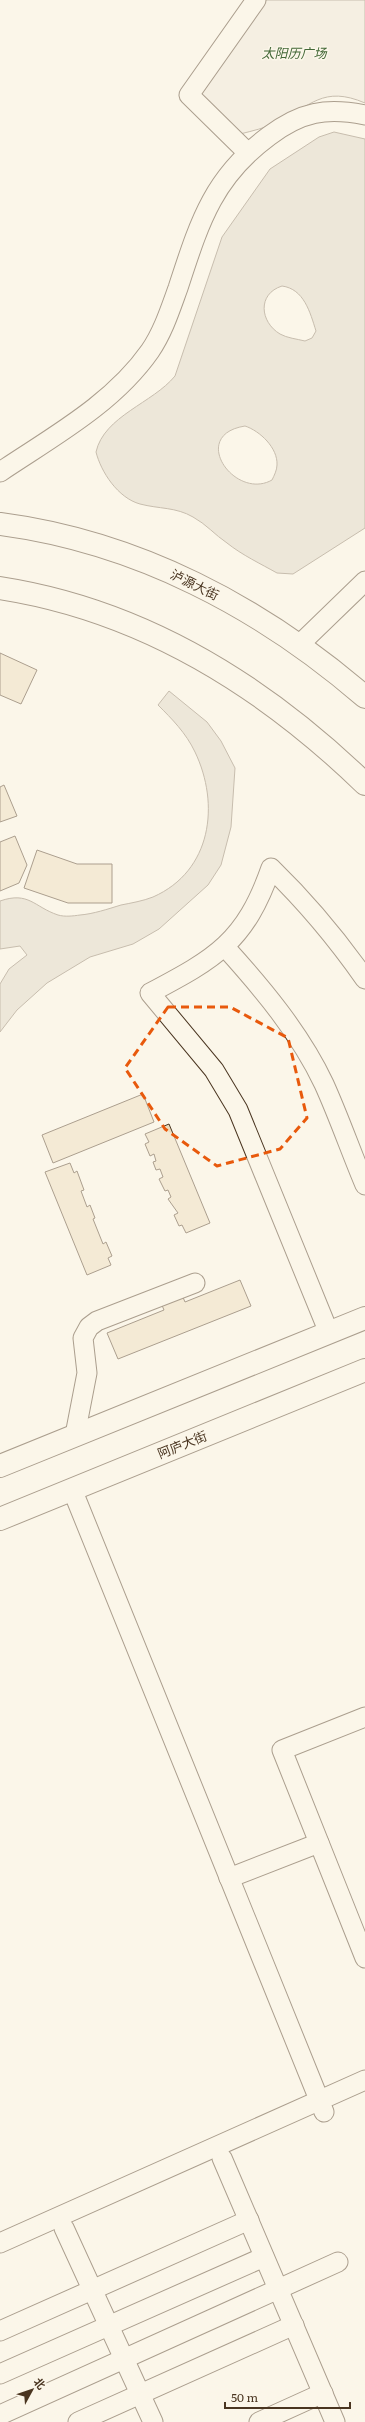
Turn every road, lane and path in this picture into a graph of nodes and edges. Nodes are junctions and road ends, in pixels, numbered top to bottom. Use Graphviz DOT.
graph roads {
  1 [pos="256,0"];
  2 [pos="365,115"];
  3 [pos="247,152"];
  4 [pos="0,472"];
  5 [pos="0,524"];
  6 [pos="365,581"];
  7 [pos="0,588"];
  8 [pos="299,645"];
  9 [pos="365,697"];
  10 [pos="365,784"];
  11 [pos="225,947"];
  12 [pos="365,979"];
  13 [pos="365,1185"];
  14 [pos="195,1283"];
  15 [pos="365,1318"];
  16 [pos="329,1332"];
  17 [pos="365,1370"];
  18 [pos="75,1435"];
  19 [pos="0,1466"];
  20 [pos="72,1489"];
  21 [pos="0,1519"];
  22 [pos="365,1717"];
  23 [pos="319,1843"];
  24 [pos="229,1878"];
  25 [pos="365,1958"];
  26 [pos="365,2080"];
  27 [pos="365,2094"];
  28 [pos="321,2106"];
  29 [pos="222,2158"];
  30 [pos="249,2220"];
  31 [pos="64,2228"];
  32 [pos="0,2243"];
  33 [pos="0,2256"];
  34 [pos="264,2257"];
  35 [pos="338,2262"];
  36 [pos="278,2289"];
  37 [pos="92,2290"];
  38 [pos="294,2325"];
  39 [pos="109,2326"];
  40 [pos="0,2331"];
  41 [pos="124,2359"];
  42 [pos="0,2374"];
  43 [pos="323,2393"];
  44 [pos="140,2394"];
  45 [pos="0,2415"];
  46 [pos="78,2422"];
  47 [pos="152,2422"];
  48 [pos="259,2422"];
  49 [pos="335,2422"];
  1 -- 3 [label="street"];
  2 -- 3 [label="street"];
  3 -- 4 [label="street"];
  5 -- 8 [label="main road, 泸源大街"];
  6 -- 8 [label="street"];
  7 -- 10 [label="main road"];
  8 -- 9 [label="main road, 泸源大街"];
  11 -- 12 [label="street"];
  11 -- 13 [label="street"];
  11 -- 16 [label="street"];
  14 -- 18 [label="street"];
  15 -- 16 [label="main road"];
  16 -- 18 [label="main road"];
  17 -- 20 [label="main road, 阿庐大街"];
  18 -- 19 [label="main road"];
  20 -- 21 [label="main road, 阿庐大街"];
  20 -- 24 [label="street"];
  22 -- 23 [label="street"];
  23 -- 24 [label="street"];
  23 -- 25 [label="street"];
  24 -- 28 [label="street"];
  26 -- 28 [label="street"];
  27 -- 28 [label="street"];
  28 -- 29 [label="street"];
  28 -- 32 [label="street"];
  29 -- 30 [label="street"];
  29 -- 31 [label="street"];
  30 -- 34 [label="street"];
  30 -- 37 [label="street"];
  31 -- 33 [label="street"];
  31 -- 37 [label="street"];
  34 -- 36 [label="street"];
  34 -- 39 [label="street"];
  35 -- 36 [label="street"];
  36 -- 38 [label="street"];
  36 -- 41 [label="street"];
  37 -- 39 [label="street"];
  37 -- 40 [label="street"];
  38 -- 43 [label="street"];
  38 -- 44 [label="street"];
  39 -- 41 [label="street"];
  39 -- 42 [label="street"];
  41 -- 44 [label="street"];
  41 -- 45 [label="street"];
  43 -- 48 [label="street"];
  43 -- 49 [label="street"];
  44 -- 46 [label="street"];
  44 -- 47 [label="street"];
}
